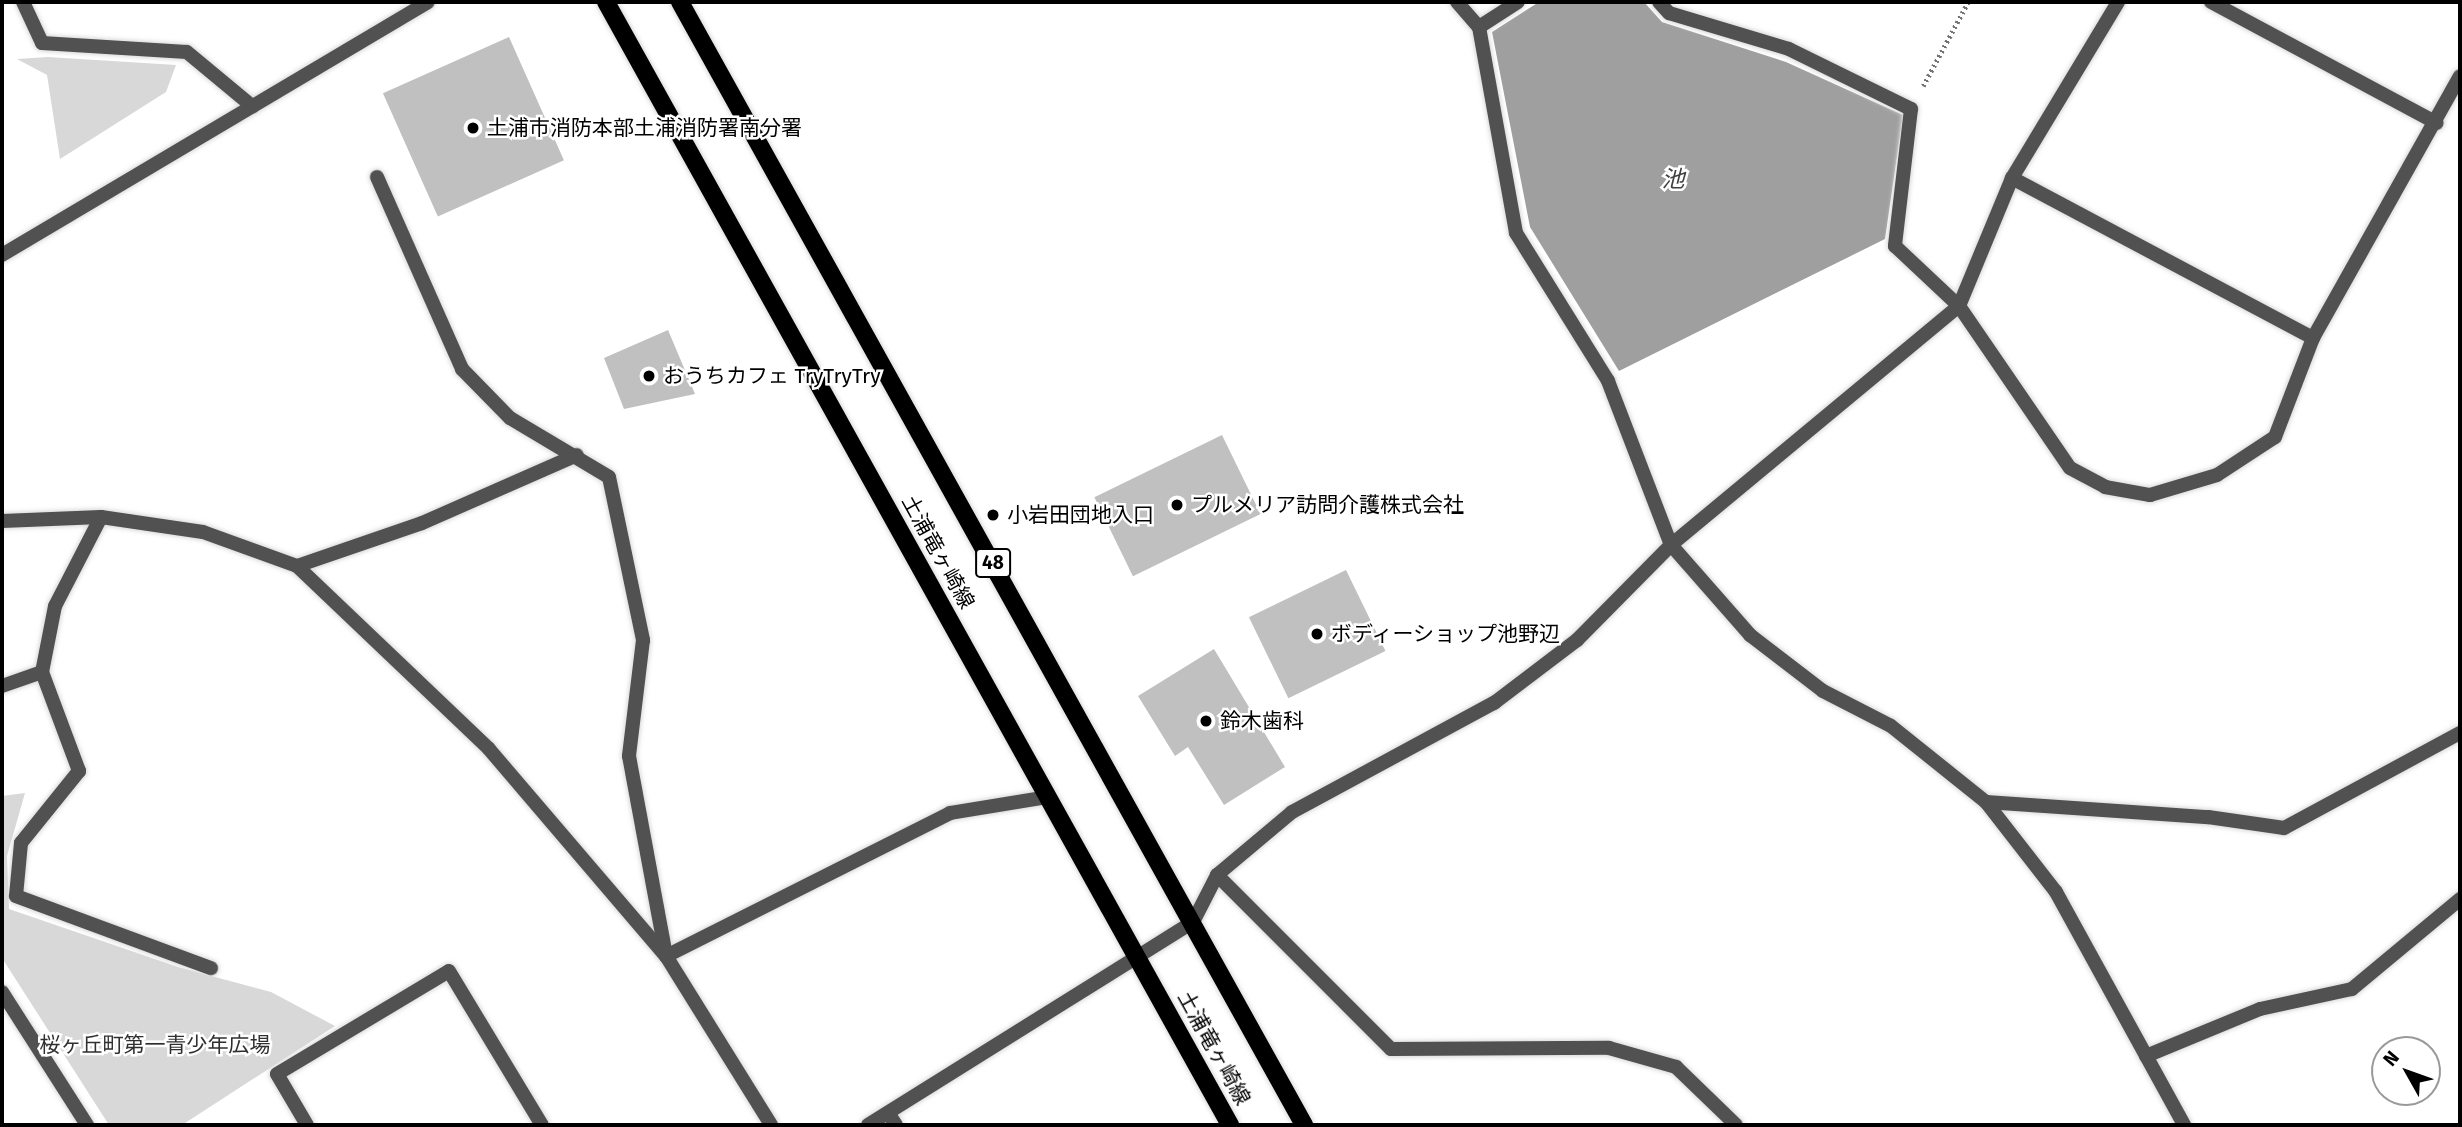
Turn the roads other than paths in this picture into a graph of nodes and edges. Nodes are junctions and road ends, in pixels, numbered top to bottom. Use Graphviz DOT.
graph roads {
  1 [pos="23,2"];
  2 [pos="428,2"];
  3 [pos="606,2"];
  4 [pos="680,2"];
  5 [pos="1457,2"];
  6 [pos="1518,2"];
  7 [pos="1659,2"];
  8 [pos="2118,2"];
  9 [pos="2211,2"];
  10 [pos="1479,27"];
  11 [pos="2460,76"];
  12 [pos="252,106"];
  13 [pos="2437,123"];
  14 [pos="377,177"];
  15 [pos="2012,178"];
  16 [pos="2,255"];
  17 [pos="1959,306"];
  18 [pos="2313,338"];
  19 [pos="577,455"];
  20 [pos="101,517"];
  21 [pos="2,521"];
  22 [pos="1671,545"];
  23 [pos="297,566"];
  24 [pos="42,672"];
  25 [pos="2,686"];
  26 [pos="2460,733"];
  27 [pos="1048,797"];
  28 [pos="1986,802"];
  29 [pos="1217,875"];
  30 [pos="2460,899"];
  31 [pos="1194,922"];
  32 [pos="666,956"];
  33 [pos="1138,956"];
  34 [pos="211,968"];
  35 [pos="2,992"];
  36 [pos="2146,1056"];
  37 [pos="892,1119"];
  38 [pos="87,1125"];
  39 [pos="307,1125"];
  40 [pos="542,1125"];
  41 [pos="771,1125"];
  42 [pos="868,1125"];
  43 [pos="1230,1125"];
  44 [pos="1304,1125"];
  45 [pos="1736,1125"];
  46 [pos="2184,1125"];
  1 -- 12 [label="street"];
  2 -- 12 [label="street"];
  3 -- 27 [label="main road, 土浦竜ヶ崎線"];
  4 -- 31 [label="main road, 土浦竜ヶ崎線 / 48"];
  5 -- 10 [label="street"];
  6 -- 10 [label="street"];
  7 -- 17 [label="street"];
  8 -- 15 [label="street"];
  9 -- 13 [label="street"];
  10 -- 22 [label="street"];
  11 -- 13 [label="street"];
  12 -- 16 [label="street"];
  13 -- 18 [label="street"];
  14 -- 19 [label="street"];
  15 -- 17 [label="street"];
  15 -- 18 [label="street"];
  17 -- 18 [label="street"];
  17 -- 22 [label="street"];
  19 -- 23 [label="street"];
  19 -- 32 [label="street"];
  20 -- 21 [label="street"];
  20 -- 23 [label="street"];
  20 -- 24 [label="street"];
  22 -- 28 [label="street"];
  22 -- 29 [label="street"];
  23 -- 32 [label="street"];
  24 -- 25 [label="street"];
  24 -- 34 [label="street"];
  26 -- 28 [label="street"];
  27 -- 32 [label="street"];
  27 -- 33 [label="main road, 土浦竜ヶ崎線"];
  28 -- 36 [label="street"];
  29 -- 31 [label="street"];
  29 -- 45 [label="street"];
  30 -- 36 [label="street"];
  31 -- 33 [label="street"];
  31 -- 44 [label="main road, 土浦竜ヶ崎線 / 48"];
  32 -- 41 [label="street"];
  33 -- 37 [label="street"];
  33 -- 43 [label="main road, 土浦竜ヶ崎線"];
  35 -- 38 [label="street"];
  36 -- 46 [label="street"];
  37 -- 42 [label="street"];
  39 -- 40 [label="street"];
}
